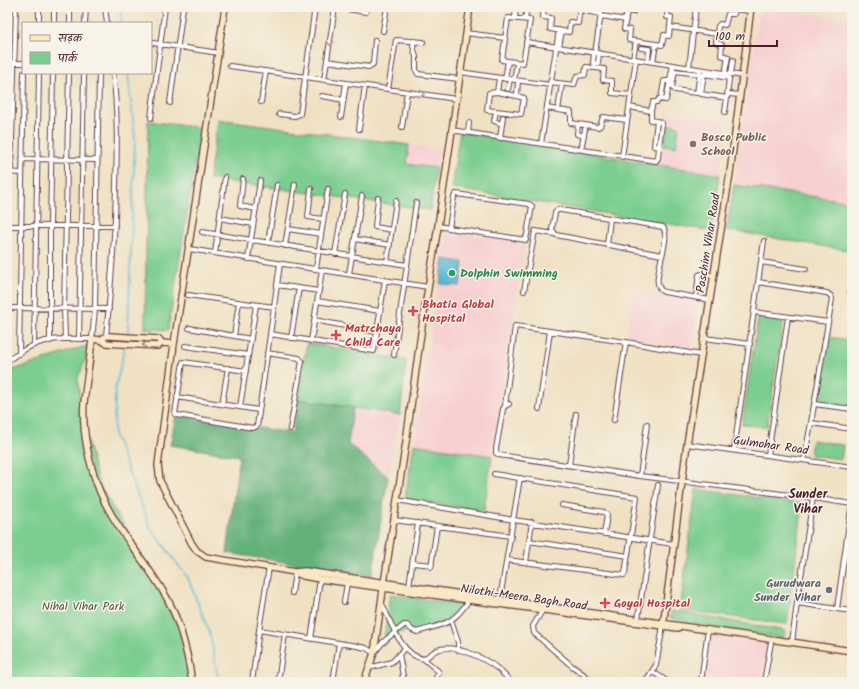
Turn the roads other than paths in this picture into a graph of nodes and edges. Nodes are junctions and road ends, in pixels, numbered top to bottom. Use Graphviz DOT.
graph roads {
  1 [pos="16,7"];
  2 [pos="39,7"];
  3 [pos="54,7"];
  4 [pos="70,7"];
  5 [pos="86,7"];
  6 [pos="105,7"];
  7 [pos="165,7"];
  8 [pos="183,7"];
  9 [pos="225,7"];
  10 [pos="315,7"];
  11 [pos="335,7"];
  12 [pos="387,7"];
  13 [pos="470,7"];
  14 [pos="516,7"];
  15 [pos="527,7"];
  16 [pos="541,7"];
  17 [pos="585,7"];
  18 [pos="634,7"];
  19 [pos="668,7"];
  20 [pos="696,7"];
  21 [pos="580,9"];
  22 [pos="751,9"];
  23 [pos="366,12"];
  24 [pos="602,12"];
  25 [pos="515,18"];
  26 [pos="525,20"];
  27 [pos="626,20"];
  28 [pos="39,22"];
  29 [pos="54,22"];
  30 [pos="70,22"];
  31 [pos="85,22"];
  32 [pos="107,22"];
  33 [pos="670,27"];
  34 [pos="561,30"];
  35 [pos="693,30"];
  36 [pos="384,32"];
  37 [pos="466,33"];
  38 [pos="717,34"];
  39 [pos="505,38"];
  40 [pos="376,40"];
  41 [pos="414,41"];
  42 [pos="636,41"];
  43 [pos="424,42"];
  44 [pos="526,42"];
  45 [pos="153,43"];
  46 [pos="161,44"];
  47 [pos="656,44"];
  48 [pos="558,46"];
  49 [pos="178,47"];
  50 [pos="641,48"];
  51 [pos="218,53"];
  52 [pos="596,53"];
  53 [pos="635,59"];
  54 [pos="733,60"];
  55 [pos="327,61"];
  56 [pos="508,61"];
  57 [pos="648,61"];
  58 [pos="653,62"];
  59 [pos="7,63"];
  60 [pos="14,63"];
  61 [pos="22,63"];
  62 [pos="516,63"];
  63 [pos="673,65"];
  64 [pos="230,66"];
  65 [pos="595,66"];
  66 [pos="689,68"];
  67 [pos="266,71"];
  68 [pos="460,72"];
  69 [pos="702,73"];
  70 [pos="724,73"];
  71 [pos="24,74"];
  72 [pos="39,74"];
  73 [pos="53,74"];
  74 [pos="69,74"];
  75 [pos="84,74"];
  76 [pos="99,74"];
  77 [pos="113,74"];
  78 [pos="731,74"];
  79 [pos="743,76"];
  80 [pos="306,77"];
  81 [pos="499,78"];
  82 [pos="459,79"];
  83 [pos="324,80"];
  84 [pos="512,80"];
  85 [pos="346,83"];
  86 [pos="550,84"];
  87 [pos="562,84"];
  88 [pos="365,86"];
  89 [pos="388,89"];
  90 [pos="508,89"];
  91 [pos="407,92"];
  92 [pos="497,92"];
  93 [pos="699,93"];
  94 [pos="631,95"];
  95 [pos="740,95"];
  96 [pos="322,96"];
  97 [pos="516,96"];
  98 [pos="728,96"];
  99 [pos="456,99"];
  100 [pos="344,100"];
  101 [pos="261,102"];
  102 [pos="170,103"];
  103 [pos="629,107"];
  104 [pos="547,108"];
  105 [pos="558,110"];
  106 [pos="651,111"];
  107 [pos="496,112"];
  108 [pos="725,112"];
  109 [pos="279,114"];
  110 [pos="341,117"];
  111 [pos="503,117"];
  112 [pos="151,118"];
  113 [pos="627,120"];
  114 [pos="469,123"];
  115 [pos="502,124"];
  116 [pos="578,124"];
  117 [pos="402,127"];
  118 [pos="359,129"];
  119 [pos="585,129"];
  120 [pos="451,130"];
  121 [pos="468,132"];
  122 [pos="584,136"];
  123 [pos="500,138"];
  124 [pos="541,144"];
  125 [pos="581,150"];
  126 [pos="622,157"];
  127 [pos="22,159"];
  128 [pos="37,159"];
  129 [pos="52,160"];
  130 [pos="67,160"];
  131 [pos="82,160"];
  132 [pos="97,160"];
  133 [pos="9,172"];
  134 [pos="21,173"];
  135 [pos="225,177"];
  136 [pos="243,179"];
  137 [pos="260,181"];
  138 [pos="295,184"];
  139 [pos="277,185"];
  140 [pos="311,189"];
  141 [pos="328,189"];
  142 [pos="345,194"];
  143 [pos="362,196"];
  144 [pos="378,198"];
  145 [pos="396,201"];
  146 [pos="416,203"];
  147 [pos="256,209"];
  148 [pos="220,218"];
  149 [pos="610,218"];
  150 [pos="323,220"];
  151 [pos="253,224"];
  152 [pos="7,226"];
  153 [pos="21,226"];
  154 [pos="35,226"];
  155 [pos="50,226"];
  156 [pos="66,226"];
  157 [pos="80,226"];
  158 [pos="96,226"];
  159 [pos="115,226"];
  160 [pos="438,226"];
  161 [pos="449,228"];
  162 [pos="288,229"];
  163 [pos="392,230"];
  164 [pos="202,232"];
  165 [pos="321,234"];
  166 [pos="554,234"];
  167 [pos="218,235"];
  168 [pos="355,239"];
  169 [pos="251,240"];
  170 [pos="764,241"];
  171 [pos="268,243"];
  172 [pos="390,244"];
  173 [pos="607,245"];
  174 [pos="285,246"];
  175 [pos="189,249"];
  176 [pos="318,251"];
  177 [pos="215,254"];
  178 [pos="335,254"];
  179 [pos="662,255"];
  180 [pos="352,256"];
  181 [pos="248,259"];
  182 [pos="387,262"];
  183 [pos="761,262"];
  184 [pos="280,264"];
  185 [pos="407,265"];
  186 [pos="316,269"];
  187 [pos="806,269"];
  188 [pos="322,270"];
  189 [pos="349,274"];
  190 [pos="714,276"];
  191 [pos="385,280"];
  192 [pos="758,282"];
  193 [pos="404,283"];
  194 [pos="277,285"];
  195 [pos="428,287"];
  196 [pos="299,288"];
  197 [pos="319,291"];
  198 [pos="524,292"];
  199 [pos="188,295"];
  200 [pos="696,298"];
  201 [pos="710,300"];
  202 [pos="317,301"];
  203 [pos="239,302"];
  204 [pos="256,305"];
  205 [pos="274,307"];
  206 [pos="7,308"];
  207 [pos="19,308"];
  208 [pos="34,308"];
  209 [pos="50,309"];
  210 [pos="64,309"];
  211 [pos="80,309"];
  212 [pos="95,309"];
  213 [pos="109,310"];
  214 [pos="380,311"];
  215 [pos="754,312"];
  216 [pos="788,317"];
  217 [pos="314,320"];
  218 [pos="828,322"];
  219 [pos="189,328"];
  220 [pos="550,331"];
  221 [pos="377,332"];
  222 [pos="270,334"];
  223 [pos="108,336"];
  224 [pos="234,336"];
  225 [pos="291,338"];
  226 [pos="704,338"];
  227 [pos="65,339"];
  228 [pos="79,339"];
  229 [pos="92,339"];
  230 [pos="251,339"];
  231 [pos="101,340"];
  232 [pos="50,341"];
  233 [pos="311,341"];
  234 [pos="626,342"];
  235 [pos="162,343"];
  236 [pos="174,344"];
  237 [pos="750,344"];
  238 [pos="34,345"];
  239 [pos="185,346"];
  240 [pos="267,353"];
  241 [pos="19,354"];
  242 [pos="248,355"];
  243 [pos="394,355"];
  244 [pos="702,355"];
  245 [pos="7,361"];
  246 [pos="228,368"];
  247 [pos="246,371"];
  248 [pos="177,397"];
  249 [pos="222,404"];
  250 [pos="814,404"];
  251 [pos="240,407"];
  252 [pos="539,409"];
  253 [pos="852,409"];
  254 [pos="258,410"];
  255 [pos="576,414"];
  256 [pos="614,420"];
  257 [pos="811,423"];
  258 [pos="647,424"];
  259 [pos="290,429"];
  260 [pos="852,429"];
  261 [pos="687,444"];
  262 [pos="734,450"];
  263 [pos="768,455"];
  264 [pos="804,460"];
  265 [pos="569,465"];
  266 [pos="852,467"];
  267 [pos="494,474"];
  268 [pos="640,476"];
  269 [pos="520,478"];
  270 [pos="682,481"];
  271 [pos="658,485"];
  272 [pos="813,498"];
  273 [pos="397,500"];
  274 [pos="852,503"];
  275 [pos="562,505"];
  276 [pos="394,520"];
  277 [pos="514,520"];
  278 [pos="532,522"];
  279 [pos="418,523"];
  280 [pos="437,526"];
  281 [pos="604,534"];
  282 [pos="511,536"];
  283 [pos="630,538"];
  284 [pos="649,540"];
  285 [pos="528,541"];
  286 [pos="673,544"];
  287 [pos="628,556"];
  288 [pos="507,560"];
  289 [pos="526,562"];
  290 [pos="413,563"];
  291 [pos="269,567"];
  292 [pos="295,572"];
  293 [pos="320,579"];
  294 [pos="347,583"];
  295 [pos="383,585"];
  296 [pos="409,586"];
  297 [pos="292,593"];
  298 [pos="500,599"];
  299 [pos="469,600"];
  300 [pos="344,602"];
  301 [pos="381,603"];
  302 [pos="797,603"];
  303 [pos="544,608"];
  304 [pos="836,609"];
  305 [pos="852,612"];
  306 [pos="638,619"];
  307 [pos="451,621"];
  308 [pos="663,624"];
  309 [pos="259,630"];
  310 [pos="708,631"];
  311 [pos="396,632"];
  312 [pos="285,634"];
  313 [pos="311,639"];
  314 [pos="771,642"];
  315 [pos="792,642"];
  316 [pos="339,643"];
  317 [pos="405,648"];
  318 [pos="458,650"];
  319 [pos="852,652"];
  320 [pos="374,653"];
  321 [pos="399,654"];
  322 [pos="424,659"];
  323 [pos="369,668"];
  324 [pos="653,672"];
  325 [pos="436,677"];
  326 [pos="402,681"];
  327 [pos="192,682"];
  328 [pos="252,682"];
  329 [pos="278,682"];
  330 [pos="333,682"];
  331 [pos="364,682"];
  332 [pos="511,682"];
  333 [pos="594,682"];
  334 [pos="645,682"];
  335 [pos="668,682"];
  336 [pos="701,682"];
  337 [pos="764,682"];
  1 -- 60 [label="street"];
  2 -- 28 [label="street"];
  3 -- 29 [label="street"];
  4 -- 30 [label="street"];
  5 -- 31 [label="street"];
  6 -- 32 [label="street"];
  7 -- 46 [label="street"];
  8 -- 49 [label="street"];
  9 -- 51 [label="street"];
  10 -- 80 [label="street"];
  11 -- 23 [label="street"];
  11 -- 55 [label="street, one-way"];
  12 -- 36 [label="street"];
  13 -- 37 [label="street"];
  14 -- 25 [label="street"];
  15 -- 26 [label="street"];
  16 -- 34 [label="street"];
  17 -- 24 [label="street"];
  18 -- 27 [label="street"];
  19 -- 33 [label="street"];
  20 -- 35 [label="street"];
  21 -- 24 [label="street"];
  21 -- 34 [label="street"];
  22 -- 38 [label="street"];
  22 -- 79 [label="street, Paschim Vihar Road"];
  24 -- 27 [label="street"];
  24 -- 52 [label="street"];
  25 -- 26 [label="street"];
  25 -- 39 [label="street"];
  26 -- 44 [label="street"];
  27 -- 42 [label="street"];
  33 -- 35 [label="street"];
  33 -- 47 [label="street"];
  34 -- 48 [label="street"];
  35 -- 38 [label="street"];
  35 -- 66 [label="street"];
  37 -- 39 [label="street"];
  37 -- 68 [label="street"];
  38 -- 70 [label="street"];
  39 -- 56 [label="street"];
  40 -- 55 [label="street"];
  41 -- 43 [label="street"];
  41 -- 82 [label="street"];
  41 -- 89 [label="street"];
  42 -- 47 [label="street"];
  42 -- 53 [label="street"];
  44 -- 48 [label="street"];
  44 -- 62 [label="street"];
  45 -- 46 [label="street"];
  46 -- 49 [label="street"];
  46 -- 112 [label="street"];
  47 -- 58 [label="street"];
  48 -- 52 [label="street"];
  48 -- 86 [label="street"];
  49 -- 51 [label="street"];
  49 -- 102 [label="street"];
  50 -- 57 [label="street"];
  51 -- 175 [label="street"];
  52 -- 53 [label="street"];
  52 -- 65 [label="street"];
  53 -- 57 [label="street"];
  53 -- 94 [label="street"];
  54 -- 78 [label="street"];
  55 -- 83 [label="street"];
  56 -- 62 [label="street"];
  56 -- 84 [label="street"];
  57 -- 58 [label="street"];
  58 -- 63 [label="street"];
  59 -- 60 [label="street"];
  60 -- 61 [label="street"];
  60 -- 133 [label="street"];
  62 -- 84 [label="street"];
  63 -- 66 [label="street"];
  63 -- 106 [label="street"];
  64 -- 67 [label="street"];
  65 -- 87 [label="street"];
  65 -- 94 [label="street"];
  66 -- 69 [label="street"];
  67 -- 80 [label="street"];
  67 -- 101 [label="street"];
  68 -- 81 [label="street"];
  68 -- 82 [label="street"];
  69 -- 70 [label="street"];
  69 -- 93 [label="street"];
  69 -- 93 [label="street"];
  69 -- 98 [label="street"];
  70 -- 78 [label="street"];
  71 -- 127 [label="street"];
  72 -- 128 [label="street"];
  73 -- 129 [label="street"];
  74 -- 130 [label="street"];
  75 -- 131 [label="street"];
  76 -- 132 [label="street"];
  77 -- 159 [label="street"];
  78 -- 79 [label="street"];
  79 -- 95 [label="street, Paschim Vihar Road"];
  80 -- 83 [label="street"];
  80 -- 109 [label="street"];
  81 -- 84 [label="street"];
  81 -- 92 [label="street"];
  82 -- 99 [label="street"];
  83 -- 85 [label="street"];
  84 -- 86 [label="street"];
  84 -- 90 [label="street"];
  84 -- 97 [label="street"];
  85 -- 88 [label="street"];
  85 -- 100 [label="street"];
  86 -- 87 [label="street"];
  86 -- 104 [label="street"];
  87 -- 105 [label="street"];
  88 -- 89 [label="street"];
  88 -- 118 [label="street"];
  89 -- 91 [label="street"];
  91 -- 99 [label="street, one-way"];
  91 -- 117 [label="street"];
  92 -- 97 [label="street"];
  92 -- 107 [label="street"];
  93 -- 98 [label="street"];
  94 -- 103 [label="street"];
  95 -- 98 [label="street"];
  95 -- 190 [label="street, Paschim Vihar Road"];
  96 -- 100 [label="street"];
  97 -- 107 [label="street"];
  98 -- 108 [label="street"];
  99 -- 120 [label="street"];
  100 -- 110 [label="street"];
  103 -- 106 [label="street"];
  103 -- 113 [label="street"];
  104 -- 105 [label="street"];
  104 -- 124 [label="street"];
  105 -- 116 [label="street"];
  106 -- 126 [label="street"];
  107 -- 115 [label="street"];
  111 -- 115 [label="street"];
  113 -- 116 [label="street"];
  113 -- 126 [label="street"];
  114 -- 121 [label="street"];
  115 -- 123 [label="street"];
  116 -- 122 [label="street"];
  119 -- 122 [label="street"];
  120 -- 121 [label="street"];
  120 -- 160 [label="street"];
  121 -- 123 [label="street"];
  122 -- 125 [label="street"];
  123 -- 124 [label="street"];
  124 -- 125 [label="street"];
  125 -- 126 [label="street"];
  127 -- 128 [label="street"];
  127 -- 134 [label="street"];
  128 -- 129 [label="street"];
  128 -- 154 [label="street"];
  129 -- 130 [label="street"];
  129 -- 155 [label="street"];
  130 -- 131 [label="street"];
  130 -- 156 [label="street"];
  131 -- 132 [label="street"];
  131 -- 157 [label="street"];
  132 -- 158 [label="street"];
  133 -- 134 [label="street"];
  134 -- 153 [label="street"];
  135 -- 148 [label="street"];
  136 -- 147 [label="street"];
  137 -- 147 [label="street"];
  138 -- 162 [label="street"];
  139 -- 171 [label="street"];
  140 -- 150 [label="street"];
  141 -- 150 [label="street"];
  142 -- 178 [label="street"];
  143 -- 168 [label="street"];
  144 -- 163 [label="street"];
  145 -- 163 [label="street"];
  146 -- 185 [label="street"];
  147 -- 151 [label="street"];
  148 -- 151 [label="street"];
  148 -- 167 [label="street"];
  149 -- 166 [label="street"];
  149 -- 173 [label="street"];
  149 -- 179 [label="street"];
  150 -- 165 [label="street"];
  151 -- 169 [label="street"];
  152 -- 153 [label="street"];
  153 -- 154 [label="street"];
  153 -- 207 [label="street"];
  154 -- 155 [label="street"];
  154 -- 208 [label="street"];
  155 -- 156 [label="street"];
  155 -- 209 [label="street"];
  156 -- 157 [label="street"];
  156 -- 210 [label="street"];
  157 -- 158 [label="street"];
  157 -- 211 [label="street"];
  158 -- 159 [label="street"];
  158 -- 212 [label="street"];
  159 -- 213 [label="street"];
  160 -- 161 [label="street"];
  160 -- 195 [label="street"];
  161 -- 161 [label="street"];
  162 -- 165 [label="street"];
  162 -- 174 [label="street"];
  163 -- 172 [label="street"];
  164 -- 167 [label="street"];
  165 -- 176 [label="street"];
  166 -- 173 [label="street"];
  166 -- 198 [label="street"];
  167 -- 169 [label="street"];
  167 -- 177 [label="street"];
  168 -- 172 [label="street"];
  168 -- 180 [label="street"];
  169 -- 171 [label="street"];
  169 -- 181 [label="street"];
  170 -- 183 [label="street"];
  171 -- 174 [label="street"];
  172 -- 182 [label="street"];
  173 -- 179 [label="street"];
  174 -- 176 [label="street"];
  175 -- 177 [label="street"];
  175 -- 236 [label="street"];
  176 -- 178 [label="street"];
  176 -- 186 [label="street"];
  177 -- 181 [label="street"];
  178 -- 180 [label="street"];
  179 -- 200 [label="street"];
  180 -- 182 [label="street"];
  180 -- 189 [label="street"];
  181 -- 184 [label="street"];
  182 -- 185 [label="street"];
  183 -- 187 [label="street"];
  183 -- 192 [label="street"];
  184 -- 186 [label="street"];
  184 -- 194 [label="street"];
  185 -- 193 [label="street"];
  186 -- 188 [label="street"];
  188 -- 189 [label="street"];
  188 -- 197 [label="street"];
  189 -- 191 [label="street"];
  190 -- 200 [label="street"];
  190 -- 201 [label="street, Paschim Vihar Road"];
  191 -- 193 [label="street"];
  191 -- 214 [label="street"];
  192 -- 215 [label="street"];
  192 -- 218 [label="street"];
  193 -- 195 [label="street"];
  193 -- 243 [label="street"];
  194 -- 196 [label="street"];
  194 -- 205 [label="street"];
  195 -- 273 [label="street"];
  196 -- 197 [label="street"];
  196 -- 225 [label="street"];
  197 -- 202 [label="street"];
  199 -- 203 [label="street"];
  200 -- 201 [label="street"];
  201 -- 226 [label="street, Paschim Vihar Road"];
  202 -- 214 [label="street"];
  202 -- 217 [label="street"];
  203 -- 204 [label="street"];
  203 -- 224 [label="street"];
  204 -- 205 [label="street"];
  204 -- 230 [label="street"];
  205 -- 222 [label="street"];
  206 -- 207 [label="street"];
  207 -- 208 [label="street"];
  207 -- 241 [label="street"];
  208 -- 209 [label="street"];
  208 -- 238 [label="street"];
  209 -- 210 [label="street"];
  209 -- 232 [label="street"];
  210 -- 211 [label="street"];
  210 -- 227 [label="street"];
  211 -- 212 [label="street"];
  211 -- 228 [label="street"];
  212 -- 213 [label="street"];
  212 -- 229 [label="street"];
  213 -- 223 [label="street"];
  214 -- 221 [label="street"];
  215 -- 216 [label="street"];
  215 -- 237 [label="street"];
  216 -- 218 [label="street"];
  216 -- 263 [label="street"];
  217 -- 221 [label="street"];
  217 -- 233 [label="street"];
  218 -- 250 [label="street"];
  219 -- 224 [label="street"];
  220 -- 234 [label="street"];
  220 -- 252 [label="street"];
  220 -- 265 [label="street"];
  221 -- 233 [label="street"];
  222 -- 225 [label="street"];
  222 -- 240 [label="street"];
  223 -- 231 [label="street"];
  223 -- 235 [label="street"];
  224 -- 230 [label="street"];
  225 -- 233 [label="street"];
  226 -- 237 [label="street"];
  226 -- 244 [label="street, Paschim Vihar Road"];
  227 -- 228 [label="street"];
  227 -- 232 [label="street"];
  228 -- 229 [label="street"];
  229 -- 231 [label="street"];
  229 -- 327 [label="street"];
  230 -- 242 [label="street"];
  235 -- 231 [label="street, one-way"];
  232 -- 238 [label="street"];
  234 -- 244 [label="street"];
  234 -- 256 [label="street"];
  235 -- 236 [label="street"];
  236 -- 291 [label="street"];
  237 -- 262 [label="street"];
  238 -- 241 [label="street"];
  239 -- 242 [label="street"];
  240 -- 254 [label="street"];
  240 -- 259 [label="street"];
  241 -- 245 [label="street"];
  242 -- 247 [label="street"];
  244 -- 261 [label="street, Paschim Vihar Road"];
  246 -- 247 [label="street"];
  246 -- 248 [label="street"];
  246 -- 249 [label="street"];
  247 -- 251 [label="street"];
  248 -- 249 [label="street"];
  248 -- 254 [label="street"];
  249 -- 251 [label="street"];
  250 -- 253 [label="street"];
  250 -- 257 [label="street"];
  251 -- 254 [label="street"];
  255 -- 265 [label="street"];
  257 -- 260 [label="street"];
  257 -- 264 [label="street"];
  258 -- 268 [label="street"];
  261 -- 262 [label="street, Gulmohar Road"];
  261 -- 270 [label="street, Paschim Vihar Road"];
  262 -- 263 [label="street, Gulmohar Road"];
  263 -- 264 [label="street, Gulmohar Road"];
  264 -- 266 [label="street, Gulmohar Road"];
  265 -- 268 [label="street"];
  267 -- 269 [label="street"];
  268 -- 270 [label="street"];
  269 -- 277 [label="street"];
  269 -- 283 [label="street"];
  270 -- 272 [label="street"];
  270 -- 286 [label="street, Paschim Vihar Road"];
  271 -- 284 [label="street"];
  272 -- 274 [label="street"];
  272 -- 302 [label="street"];
  273 -- 276 [label="street"];
  273 -- 277 [label="street"];
  274 -- 304 [label="street"];
  275 -- 281 [label="street"];
  276 -- 279 [label="street"];
  276 -- 295 [label="street"];
  277 -- 278 [label="street"];
  277 -- 282 [label="street"];
  278 -- 281 [label="street"];
  278 -- 285 [label="street"];
  279 -- 280 [label="street"];
  279 -- 290 [label="street"];
  280 -- 282 [label="street"];
  280 -- 290 [label="street"];
  281 -- 283 [label="street"];
  282 -- 288 [label="street"];
  283 -- 284 [label="street"];
  283 -- 287 [label="street"];
  284 -- 286 [label="street"];
  284 -- 306 [label="street"];
  285 -- 287 [label="street"];
  285 -- 289 [label="street"];
  286 -- 308 [label="street, Paschim Vihar Road"];
  287 -- 289 [label="street"];
  288 -- 289 [label="street"];
  288 -- 298 [label="street"];
  290 -- 296 [label="street"];
  291 -- 292 [label="street"];
  291 -- 309 [label="street"];
  292 -- 293 [label="street"];
  292 -- 295 [label="street"];
  292 -- 297 [label="street"];
  293 -- 294 [label="street"];
  293 -- 313 [label="street"];
  294 -- 295 [label="street"];
  294 -- 300 [label="street"];
  295 -- 296 [label="street, Nilothi-Meera Bagh Road"];
  295 -- 299 [label="street, Nilothi-Meera Bagh Road"];
  295 -- 301 [label="street"];
  296 -- 298 [label="street, Nilothi-Meera Bagh Road"];
  298 -- 303 [label="street, Nilothi-Meera Bagh Road"];
  299 -- 303 [label="street, Nilothi-Meera Bagh Road"];
  299 -- 307 [label="street"];
  301 -- 311 [label="street"];
  301 -- 320 [label="street"];
  302 -- 304 [label="street"];
  302 -- 315 [label="street"];
  303 -- 306 [label="street, Nilothi-Meera Bagh Road"];
  303 -- 308 [label="street, Nilothi-Meera Bagh Road"];
  303 -- 333 [label="street"];
  304 -- 305 [label="street"];
  306 -- 308 [label="street, Nilothi-Meera Bagh Road"];
  307 -- 311 [label="street"];
  307 -- 318 [label="street"];
  308 -- 310 [label="street, Nilothi-Meera Bagh Road"];
  308 -- 324 [label="street"];
  309 -- 312 [label="street"];
  309 -- 328 [label="street"];
  310 -- 314 [label="street, Nilothi-Meera Bagh Road"];
  310 -- 315 [label="street, Nilothi-Meera Bagh Road"];
  310 -- 336 [label="street"];
  311 -- 317 [label="street"];
  311 -- 320 [label="street"];
  312 -- 313 [label="street"];
  312 -- 329 [label="street"];
  313 -- 316 [label="street"];
  314 -- 319 [label="street, Nilothi-Meera Bagh Road"];
  314 -- 337 [label="street"];
  315 -- 319 [label="street, Nilothi-Meera Bagh Road"];
  316 -- 320 [label="street"];
  316 -- 330 [label="street"];
  317 -- 321 [label="street"];
  317 -- 322 [label="street"];
  318 -- 322 [label="street"];
  318 -- 332 [label="street"];
  320 -- 323 [label="street"];
  321 -- 323 [label="street"];
  321 -- 326 [label="street"];
  322 -- 325 [label="street"];
  323 -- 331 [label="street"];
  324 -- 334 [label="street"];
  324 -- 335 [label="street"];
}
